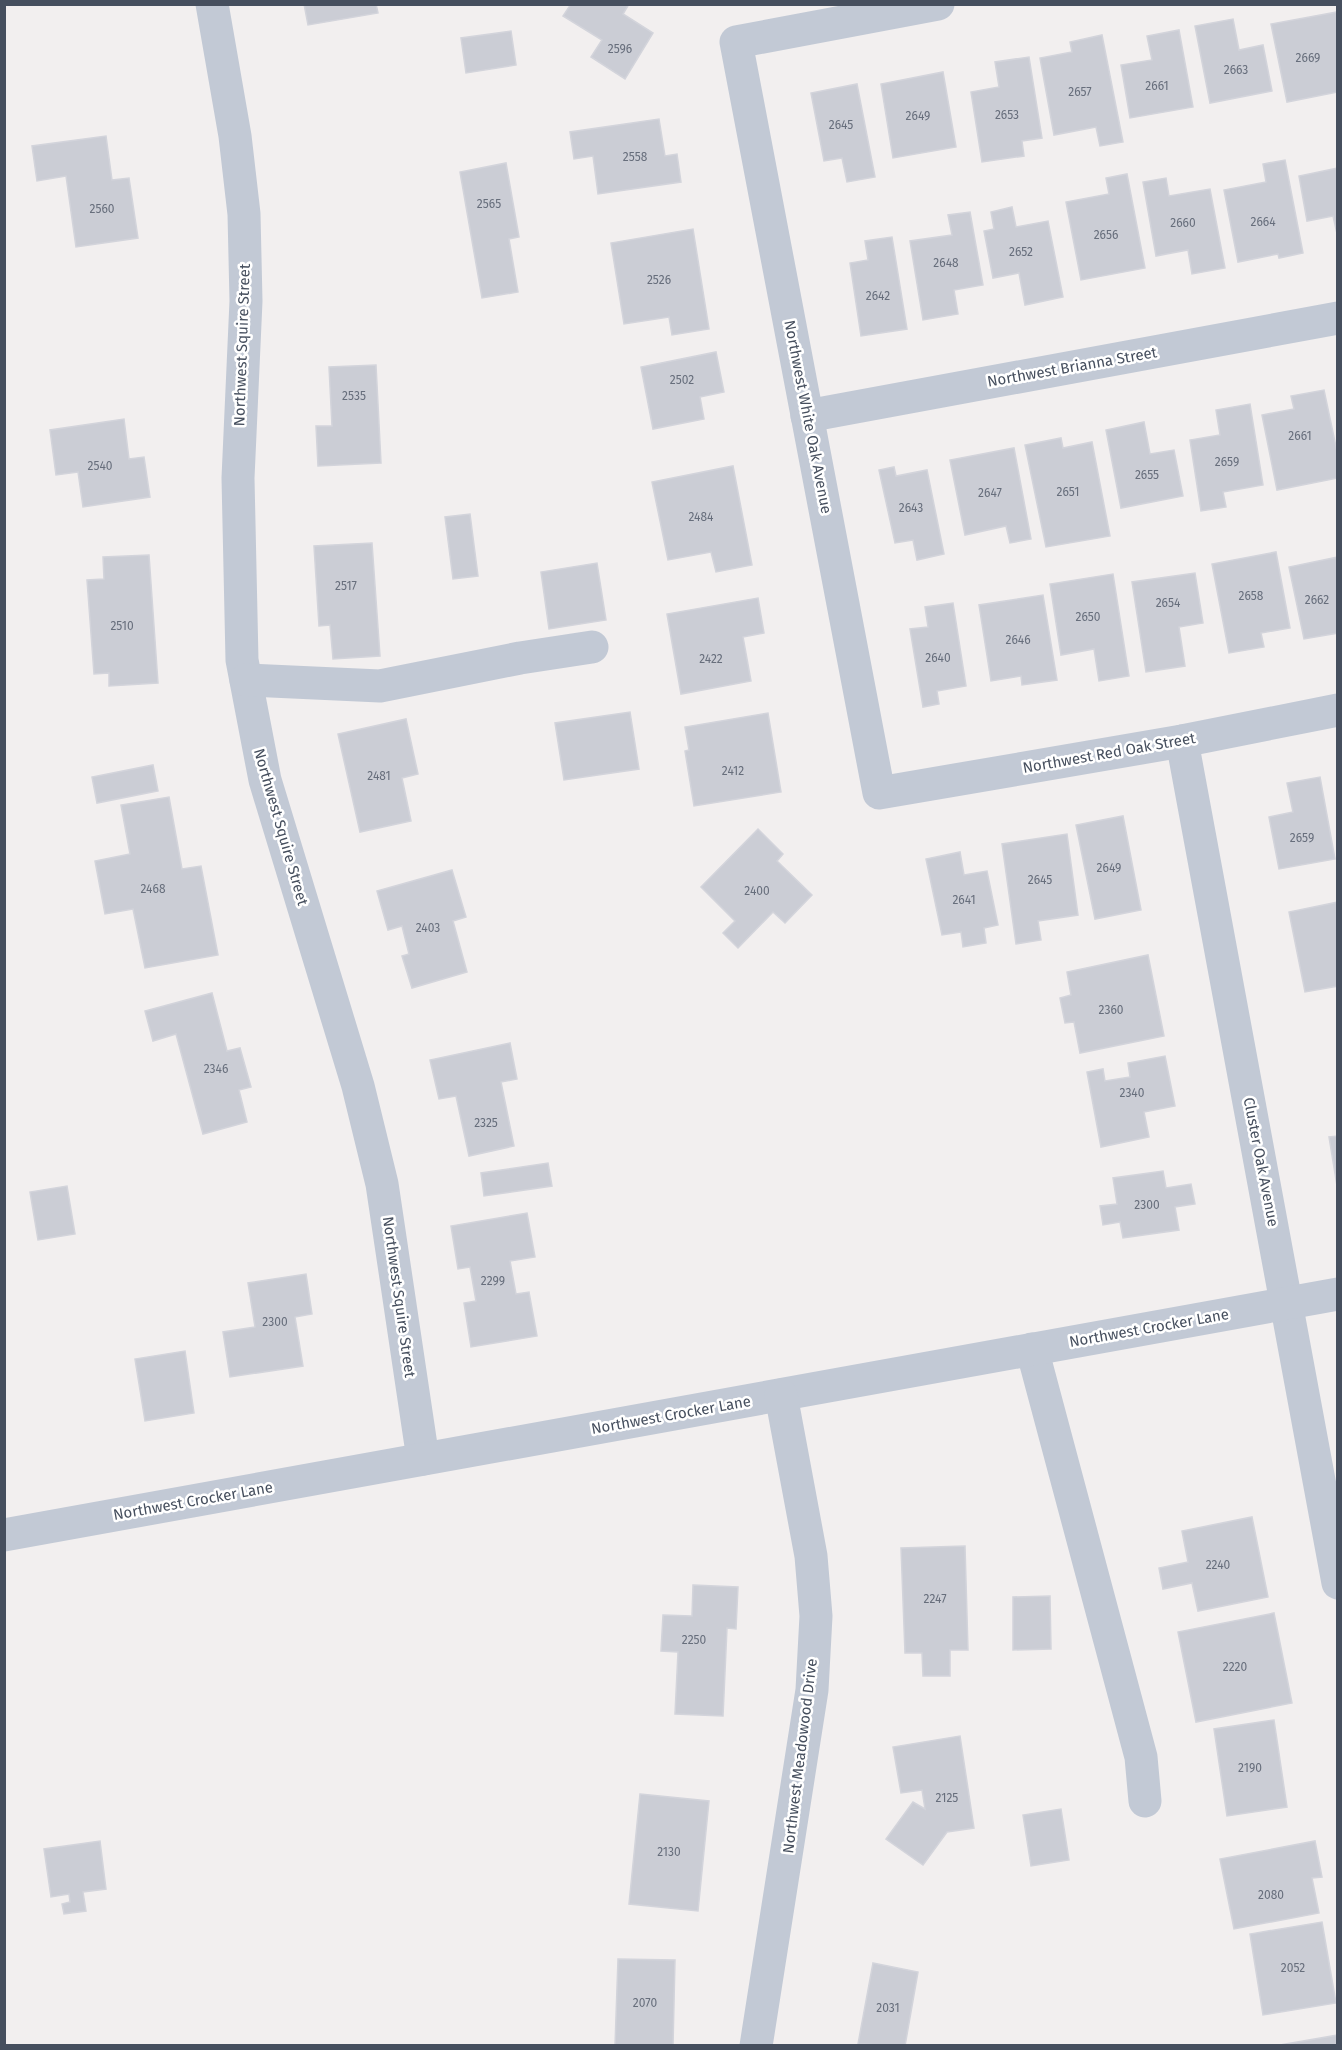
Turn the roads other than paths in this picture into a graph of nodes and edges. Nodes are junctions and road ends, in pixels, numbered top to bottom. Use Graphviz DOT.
graph roads {
  1 [pos="212,4"];
  2 [pos="938,4"];
  3 [pos="1338,318"];
  4 [pos="807,416"];
  5 [pos="592,647"];
  6 [pos="246,680"];
  7 [pos="1338,710"];
  8 [pos="1182,741"];
  9 [pos="879,793"];
  10 [pos="1338,1294"];
  11 [pos="1287,1303"];
  12 [pos="1032,1350"];
  13 [pos="781,1395"];
  14 [pos="423,1459"];
  15 [pos="4,1535"];
  16 [pos="1338,1583"];
  17 [pos="1145,1801"];
  18 [pos="756,2046"];
  1 -- 6 [label="street, Northwest Squire Street"];
  2 -- 4 [label="street, Northwest White Oak Avenue"];
  3 -- 4 [label="street, Northwest Brianna Street"];
  4 -- 9 [label="street, Northwest White Oak Avenue"];
  5 -- 6 [label="street"];
  6 -- 14 [label="street, Northwest Squire Street"];
  7 -- 8 [label="street, Northwest Red Oak Street"];
  8 -- 9 [label="street, Northwest Red Oak Street"];
  8 -- 11 [label="street, Cluster Oak Avenue"];
  10 -- 11 [label="street, Northwest Crocker Lane"];
  11 -- 12 [label="street, Northwest Crocker Lane"];
  11 -- 16 [label="street, Cluster Oak Avenue"];
  12 -- 13 [label="street, Northwest Crocker Lane"];
  12 -- 17 [label="street"];
  13 -- 14 [label="street, Northwest Crocker Lane"];
  13 -- 18 [label="street, Northwest Meadowood Drive"];
  14 -- 15 [label="street, Northwest Crocker Lane"];
}
